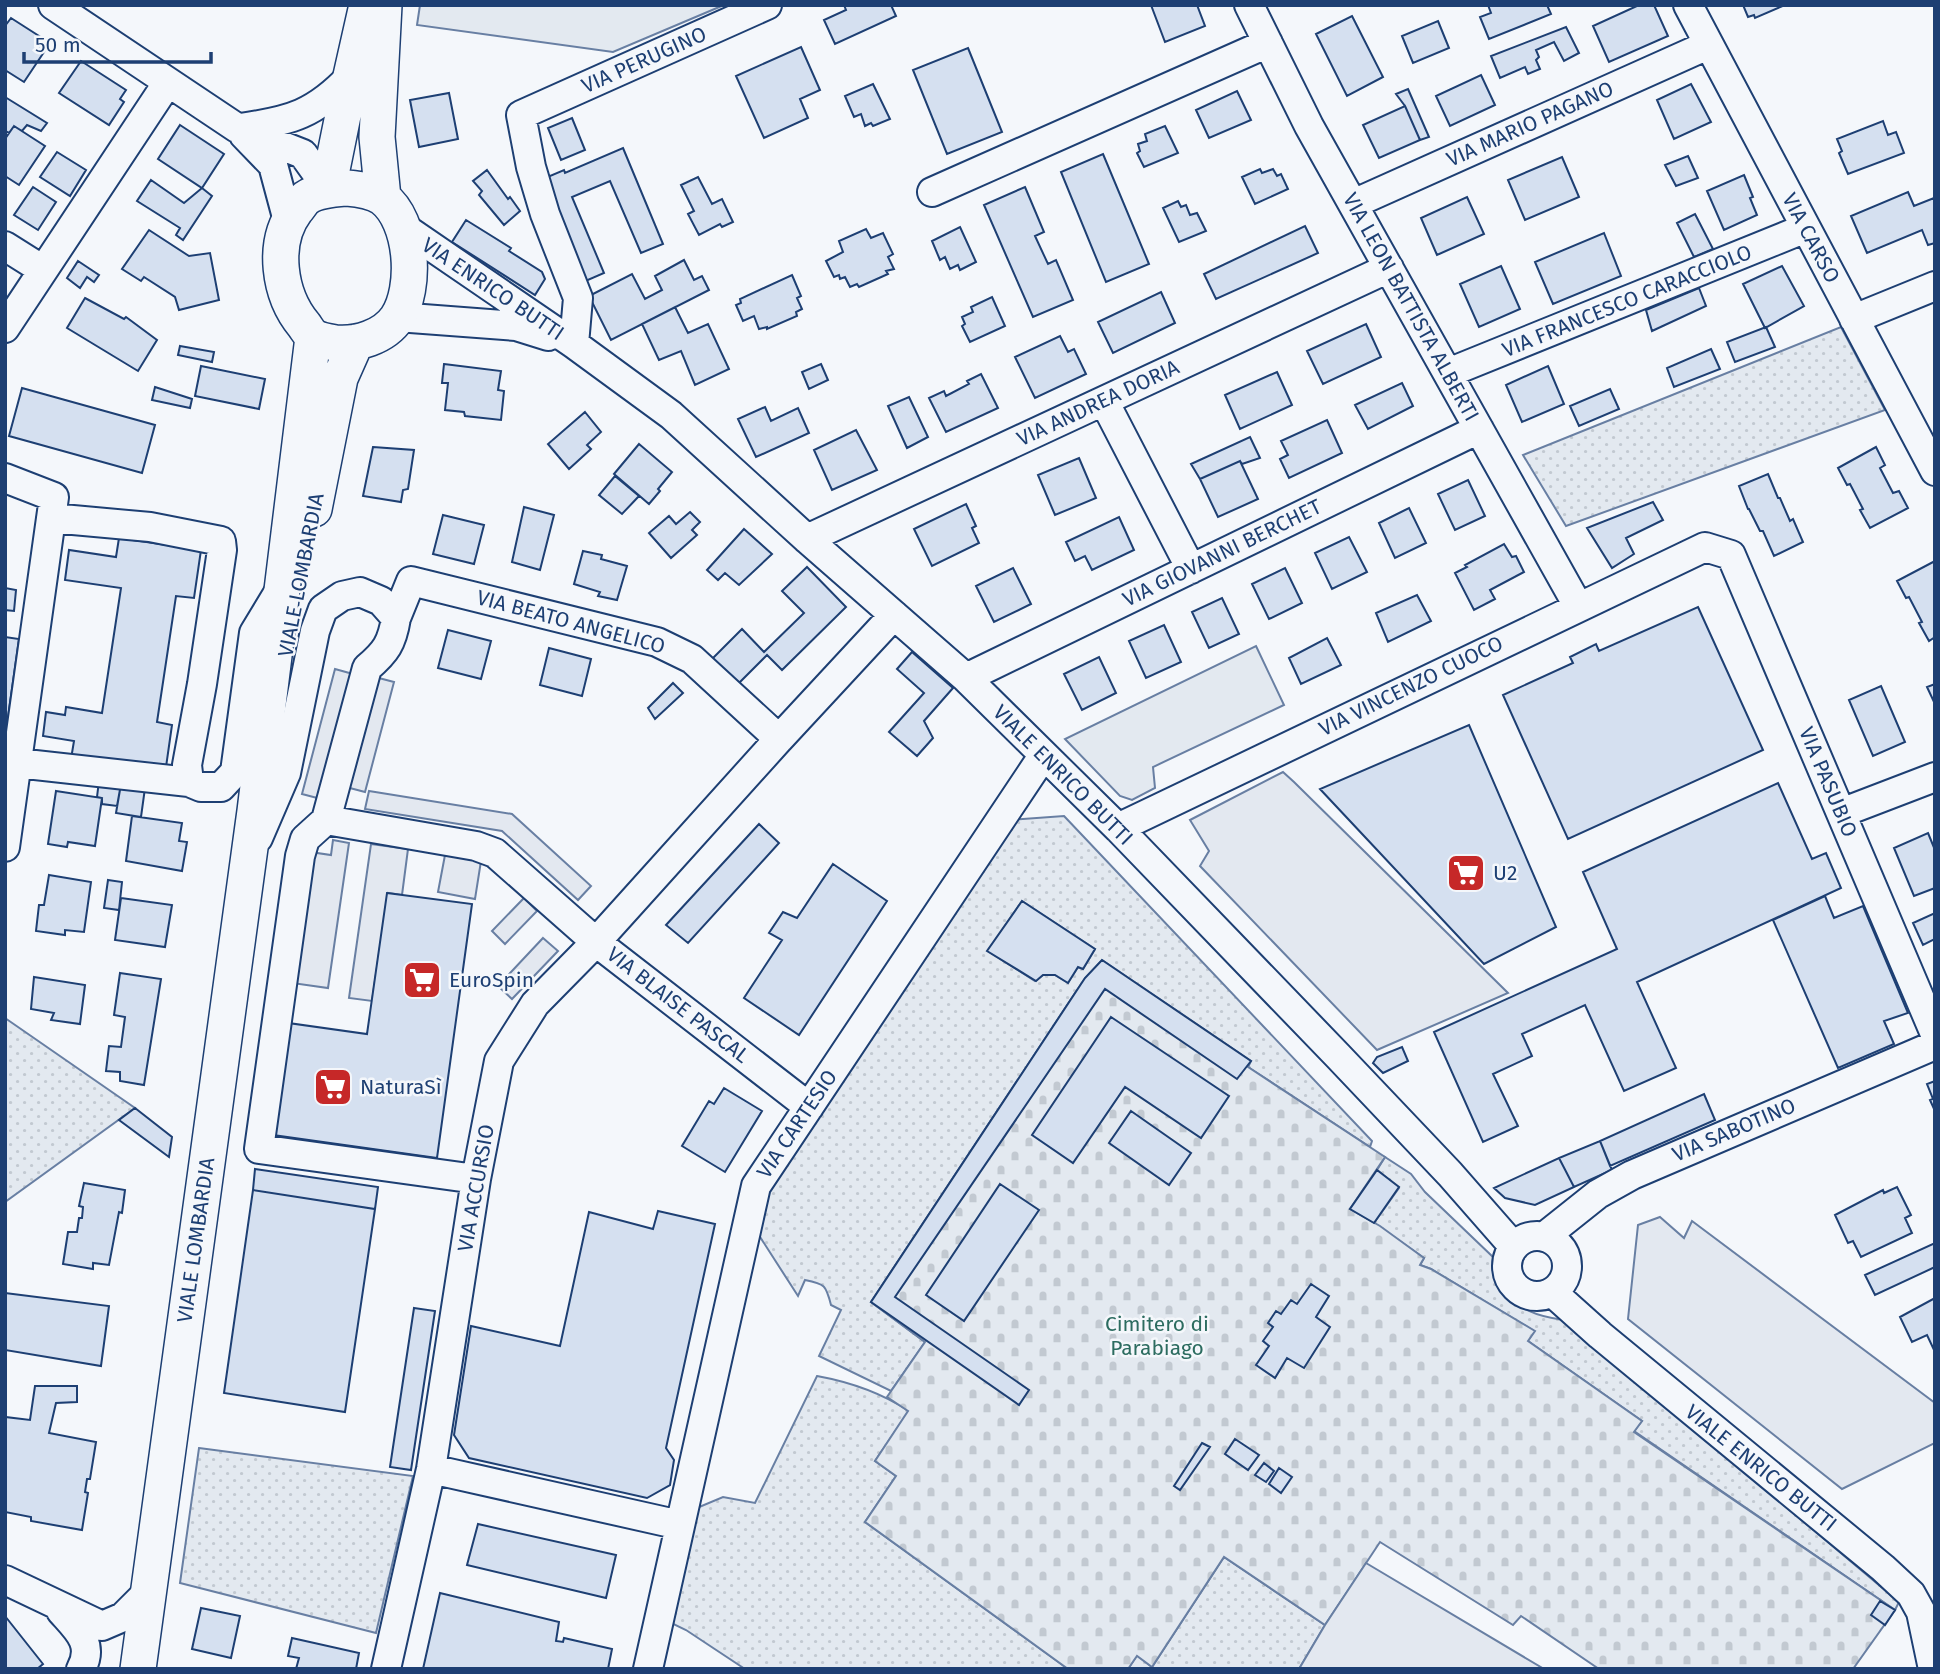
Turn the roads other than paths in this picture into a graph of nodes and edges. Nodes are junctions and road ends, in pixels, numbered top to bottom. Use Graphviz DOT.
graph roads {
  1 [pos="53,5"];
  2 [pos="368,5"];
  3 [pos="384,5"];
  4 [pos="767,5"];
  5 [pos="1249,5"];
  6 [pos="1688,5"];
  7 [pos="1268,43"];
  8 [pos="1708,45"];
  9 [pos="351,76"];
  10 [pos="168,82"];
  11 [pos="237,128"];
  12 [pos="328,189"];
  13 [pos="932,192"];
  14 [pos="383,198"];
  15 [pos="1353,204"];
  16 [pos="288,221"];
  17 [pos="403,228"];
  18 [pos="1806,228"];
  19 [pos="5,246"];
  20 [pos="1388,268"];
  21 [pos="43,270"];
  22 [pos="1935,286"];
  23 [pos="397,317"];
  24 [pos="1854,319"];
  25 [pos="5,328"];
  26 [pos="313,337"];
  27 [pos="356,342"];
  28 [pos="574,344"];
  29 [pos="1448,373"];
  30 [pos="1104,401"];
  31 [pos="1479,429"];
  32 [pos="1935,471"];
  33 [pos="5,478"];
  34 [pos="53,507"];
  35 [pos="807,539"];
  36 [pos="1705,547"];
  37 [pos="1191,569"];
  38 [pos="283,584"];
  39 [pos="1578,606"];
  40 [pos="894,615"];
  41 [pos="396,618"];
  42 [pos="965,678"];
  43 [pos="779,739"];
  44 [pos="1043,756"];
  45 [pos="17,763"];
  46 [pos="1935,777"];
  47 [pos="189,782"];
  48 [pos="255,811"];
  49 [pos="1841,813"];
  50 [pos="326,820"];
  51 [pos="1118,828"];
  52 [pos="5,846"];
  53 [pos="247,865"];
  54 [pos="596,942"];
  55 [pos="1935,1034"];
  56 [pos="1935,1045"];
  57 [pos="809,1107"];
  58 [pos="476,1179"];
  59 [pos="1544,1237"];
  60 [pos="1514,1247"];
  61 [pos="1552,1292"];
  62 [pos="431,1469"];
  63 [pos="680,1525"];
  64 [pos="5,1580"];
  65 [pos="149,1591"];
  66 [pos="57,1606"];
  67 [pos="102,1626"];
  68 [pos="81,1669"];
  69 [pos="136,1669"];
  70 [pos="386,1669"];
  71 [pos="648,1669"];
  72 [pos="1933,1669"];
  1 -- 10 [label="street"];
  2 -- 9 [label="main road"];
  3 -- 14 [label="main road"];
  4 -- 28 [label="street, VIA PERUGINO"];
  5 -- 7 [label="street, VIA LEON BATTISTA ALBERTI"];
  6 -- 8 [label="street, VIA CARSO"];
  7 -- 13 [label="street"];
  7 -- 15 [label="street, VIA LEON BATTISTA ALBERTI"];
  8 -- 15 [label="street, VIA MARIO PAGANO"];
  8 -- 18 [label="street, VIA CARSO"];
  9 -- 11 [label="street"];
  9 -- 12 [label="main road"];
  10 -- 11 [label="street"];
  10 -- 21 [label="street"];
  11 -- 12 [label="street"];
  11 -- 16 [label="street"];
  12 -- 14 [label="main road"];
  12 -- 16 [label="main road"];
  14 -- 17 [label="main road"];
  15 -- 20 [label="street, VIA LEON BATTISTA ALBERTI"];
  16 -- 26 [label="main road"];
  17 -- 23 [label="main road"];
  17 -- 28 [label="street, VIA ENRICO BUTTI"];
  18 -- 24 [label="street, VIA CARSO"];
  18 -- 29 [label="street, VIA FRANCESCO CARACCIOLO"];
  19 -- 21 [label="street"];
  20 -- 29 [label="street, VIA LEON BATTISTA ALBERTI"];
  20 -- 30 [label="street, VIA ANDREA DORIA"];
  21 -- 25 [label="street"];
  22 -- 24 [label="street"];
  23 -- 27 [label="main road"];
  23 -- 28 [label="street, VIA ENRICO BUTTI"];
  24 -- 32 [label="street, VIA CARSO"];
  26 -- 27 [label="main road"];
  26 -- 38 [label="main road, VIALE LOMBARDIA"];
  27 -- 48 [label="main road, VIALE LOMBARDIA"];
  28 -- 35 [label="street, VIALE ENRICO BUTTI"];
  29 -- 31 [label="street, VIA LEON BATTISTA ALBERTI"];
  30 -- 35 [label="street, VIA ANDREA DORIA"];
  30 -- 37 [label="street"];
  31 -- 37 [label="street, VIA GIOVANNI BERCHET"];
  31 -- 39 [label="street, VIA LEON BATTISTA ALBERTI"];
  33 -- 34 [label="street"];
  34 -- 45 [label="street"];
  34 -- 47 [label="street"];
  35 -- 40 [label="street, VIALE ENRICO BUTTI"];
  36 -- 39 [label="street, VIA VINCENZO CUOCO"];
  36 -- 49 [label="street, VIA PASUBIO"];
  37 -- 42 [label="street, VIA GIOVANNI BERCHET"];
  38 -- 47 [label="street"];
  38 -- 48 [label="main road, VIALE LOMBARDIA"];
  39 -- 51 [label="street, VIA VINCENZO CUOCO"];
  40 -- 42 [label="street, VIALE ENRICO BUTTI"];
  40 -- 43 [label="street"];
  41 -- 43 [label="street, VIA BEATO ANGELICO"];
  41 -- 50 [label="street"];
  41 -- 53 [label="street"];
  42 -- 44 [label="street, VIALE ENRICO BUTTI"];
  43 -- 54 [label="street, VIA BLAISE PASCAL"];
  44 -- 51 [label="street, VIALE ENRICO BUTTI"];
  44 -- 57 [label="street, VIA CARTESIO"];
  45 -- 47 [label="street"];
  45 -- 52 [label="street"];
  46 -- 49 [label="street"];
  48 -- 53 [label="main road, VIALE LOMBARDIA"];
  49 -- 55 [label="street, VIA PASUBIO"];
  50 -- 54 [label="street"];
  50 -- 58 [label="street"];
  51 -- 60 [label="street, VIALE ENRICO BUTTI"];
  53 -- 65 [label="main road, VIALE LOMBARDIA"];
  54 -- 57 [label="street, VIA BLAISE PASCAL"];
  54 -- 58 [label="street, VIA ACCURSIO"];
  56 -- 59 [label="street, VIA SABOTINO"];
  57 -- 63 [label="street, VIA CARTESIO"];
  58 -- 62 [label="street, VIA ACCURSIO"];
  59 -- 60 [label="street"];
  59 -- 61 [label="street"];
  60 -- 61 [label="street"];
  61 -- 72 [label="street, VIALE ENRICO BUTTI"];
  62 -- 63 [label="street"];
  62 -- 70 [label="street, VIA ACCURSIO"];
  63 -- 71 [label="street, VIA CARTESIO"];
  64 -- 66 [label="street"];
  65 -- 67 [label="street"];
  65 -- 69 [label="main road, VIALE LOMBARDIA"];
  66 -- 67 [label="street"];
  66 -- 68 [label="street"];
  67 -- 69 [label="street"];
}
